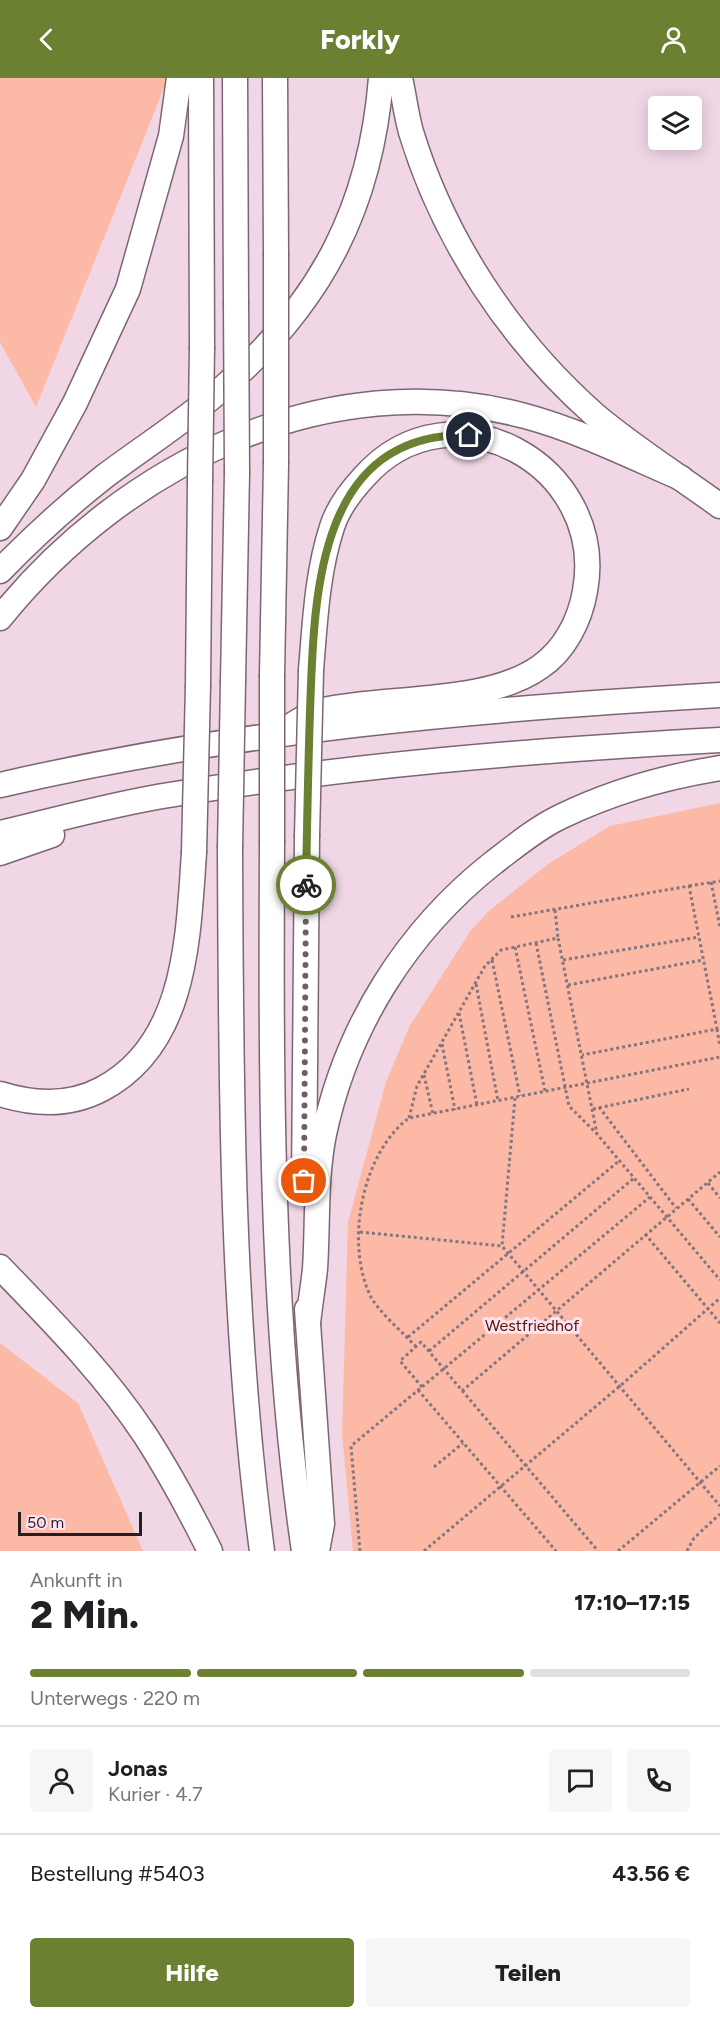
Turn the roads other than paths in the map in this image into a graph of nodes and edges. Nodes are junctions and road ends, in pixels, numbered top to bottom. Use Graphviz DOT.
graph roads {
  1 [pos="179,78"];
  2 [pos="201,78"];
  3 [pos="235,78"];
  4 [pos="275,78"];
  5 [pos="381,78"];
  6 [pos="400,78"];
  7 [pos="681,478"];
  8 [pos="720,506"];
  9 [pos="0,528"];
  10 [pos="0,571"];
  11 [pos="0,618"];
  12 [pos="720,695"];
  13 [pos="279,733"];
  14 [pos="720,740"];
  15 [pos="720,768"];
  16 [pos="0,785"];
  17 [pos="166,795"];
  18 [pos="0,833"];
  19 [pos="0,853"];
  20 [pos="0,1094"];
  21 [pos="0,1267"];
  22 [pos="0,1286"];
  23 [pos="308,1323"];
  24 [pos="109,1389"];
  25 [pos="210,1551"];
  26 [pos="262,1551"];
  27 [pos="304,1551"];
  28 [pos="317,1551"];
  1 -- 9 [label="highway"];
  2 -- 20 [label="highway, bridge"];
  3 -- 26 [label="highway, bridge"];
  4 -- 27 [label="highway, bridge"];
  5 -- 10 [label="highway"];
  6 -- 7 [label="highway"];
  7 -- 8 [label="highway"];
  7 -- 11 [label="highway"];
  12 -- 13 [label="highway"];
  13 -- 16 [label="highway"];
  13 -- 23 [label="highway, bridge"];
  14 -- 17 [label="highway"];
  15 -- 23 [label="highway"];
  17 -- 18 [label="highway"];
  17 -- 19 [label="highway"];
  21 -- 24 [label="highway"];
  22 -- 24 [label="highway"];
  23 -- 28 [label="highway"];
  24 -- 25 [label="highway"];
}
